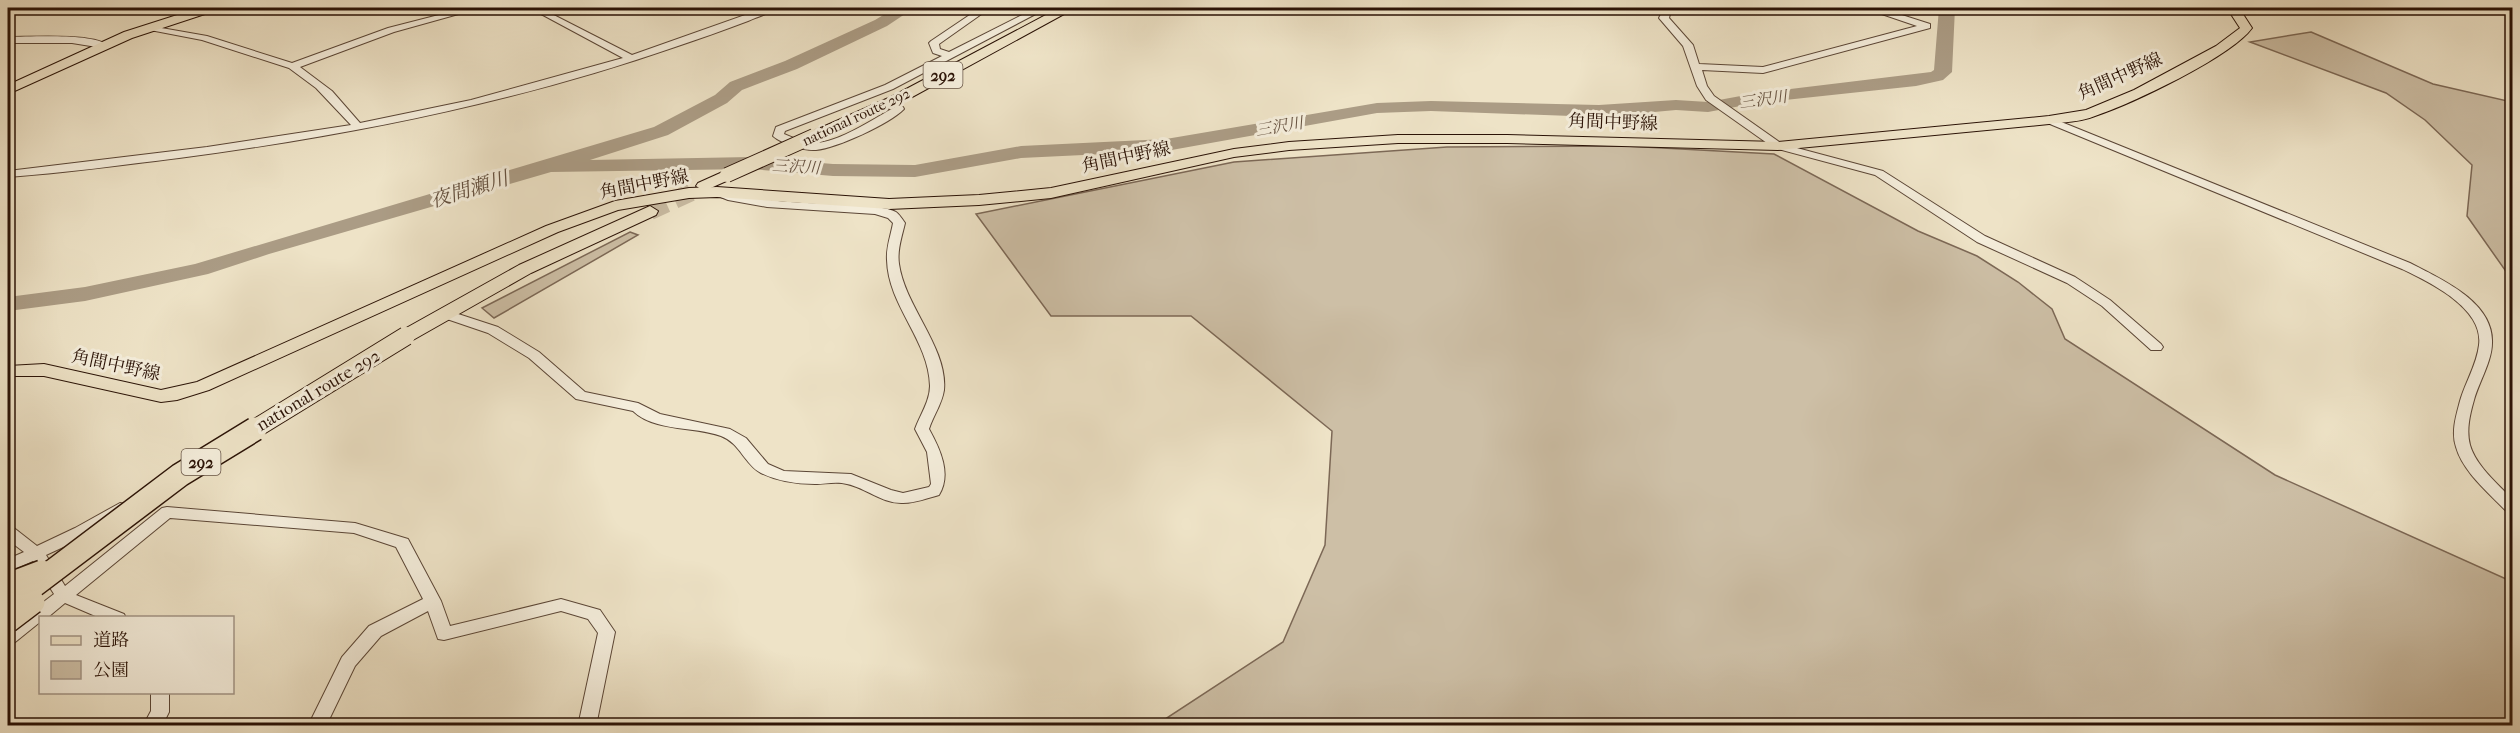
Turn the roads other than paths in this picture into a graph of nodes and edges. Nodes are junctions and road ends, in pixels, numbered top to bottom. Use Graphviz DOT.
graph roads {
  1 [pos="210,8"];
  2 [pos="475,8"];
  3 [pos="534,8"];
  4 [pos="772,8"];
  5 [pos="985,8"];
  6 [pos="1042,8"];
  7 [pos="1068,8"];
  8 [pos="1681,8"];
  9 [pos="1873,8"];
  10 [pos="2233,8"];
  11 [pos="153,28"];
  12 [pos="8,40"];
  13 [pos="103,45"];
  14 [pos="951,56"];
  15 [pos="631,58"];
  16 [pos="292,66"];
  17 [pos="1695,67"];
  18 [pos="8,90"];
  19 [pos="899,109"];
  20 [pos="2049,120"];
  21 [pos="358,127"];
  22 [pos="1779,146"];
  23 [pos="8,174"];
  24 [pos="711,189"];
  25 [pos="650,211"];
  26 [pos="446,314"];
  27 [pos="2156,347"];
  28 [pos="8,371"];
  29 [pos="265,422"];
  30 [pos="220,438"];
  31 [pos="2512,508"];
  32 [pos="8,532"];
  33 [pos="36,553"];
  34 [pos="62,565"];
  35 [pos="8,566"];
  36 [pos="8,585"];
  37 [pos="63,596"];
  38 [pos="433,602"];
  39 [pos="8,605"];
  40 [pos="113,616"];
  41 [pos="8,621"];
  42 [pos="8,638"];
  43 [pos="160,694"];
  44 [pos="152,726"];
  45 [pos="317,726"];
  46 [pos="587,726"];
  1 -- 11 [label="main road"];
  2 -- 16 [label="street"];
  3 -- 15 [label="street"];
  4 -- 15 [label="street"];
  5 -- 14 [label="street"];
  6 -- 14 [label="street"];
  7 -- 24 [label="highway, national route 292 / 292, bridge"];
  8 -- 17 [label="street"];
  9 -- 17 [label="street"];
  10 -- 20 [label="main road, 角間中野線"];
  11 -- 13 [label="main road"];
  11 -- 16 [label="street"];
  12 -- 13 [label="street"];
  13 -- 18 [label="main road"];
  14 -- 19 [label="street"];
  15 -- 21 [label="street"];
  16 -- 21 [label="street"];
  17 -- 22 [label="street"];
  20 -- 22 [label="main road, 角間中野線"];
  20 -- 31 [label="street"];
  21 -- 23 [label="street"];
  22 -- 24 [label="main road, 角間中野線"];
  22 -- 27 [label="street"];
  24 -- 26 [label="street"];
  24 -- 28 [label="main road, 角間中野線"];
  25 -- 26 [label="highway, national route 292 / 292"];
  26 -- 29 [label="highway, national route 292 / 292, bridge"];
  29 -- 34 [label="highway, national route 292 / 292, bridge"];
  29 -- 41 [label="highway, 292, bridge"];
  30 -- 33 [label="street"];
  32 -- 33 [label="street"];
  33 -- 35 [label="street"];
  33 -- 37 [label="street"];
  34 -- 36 [label="highway, 292, bridge"];
  34 -- 39 [label="highway, national route 292 / 292, bridge"];
  37 -- 38 [label="street"];
  37 -- 40 [label="street"];
  37 -- 42 [label="street"];
  38 -- 45 [label="street"];
  38 -- 46 [label="street"];
  43 -- 44 [label="street"];
}
